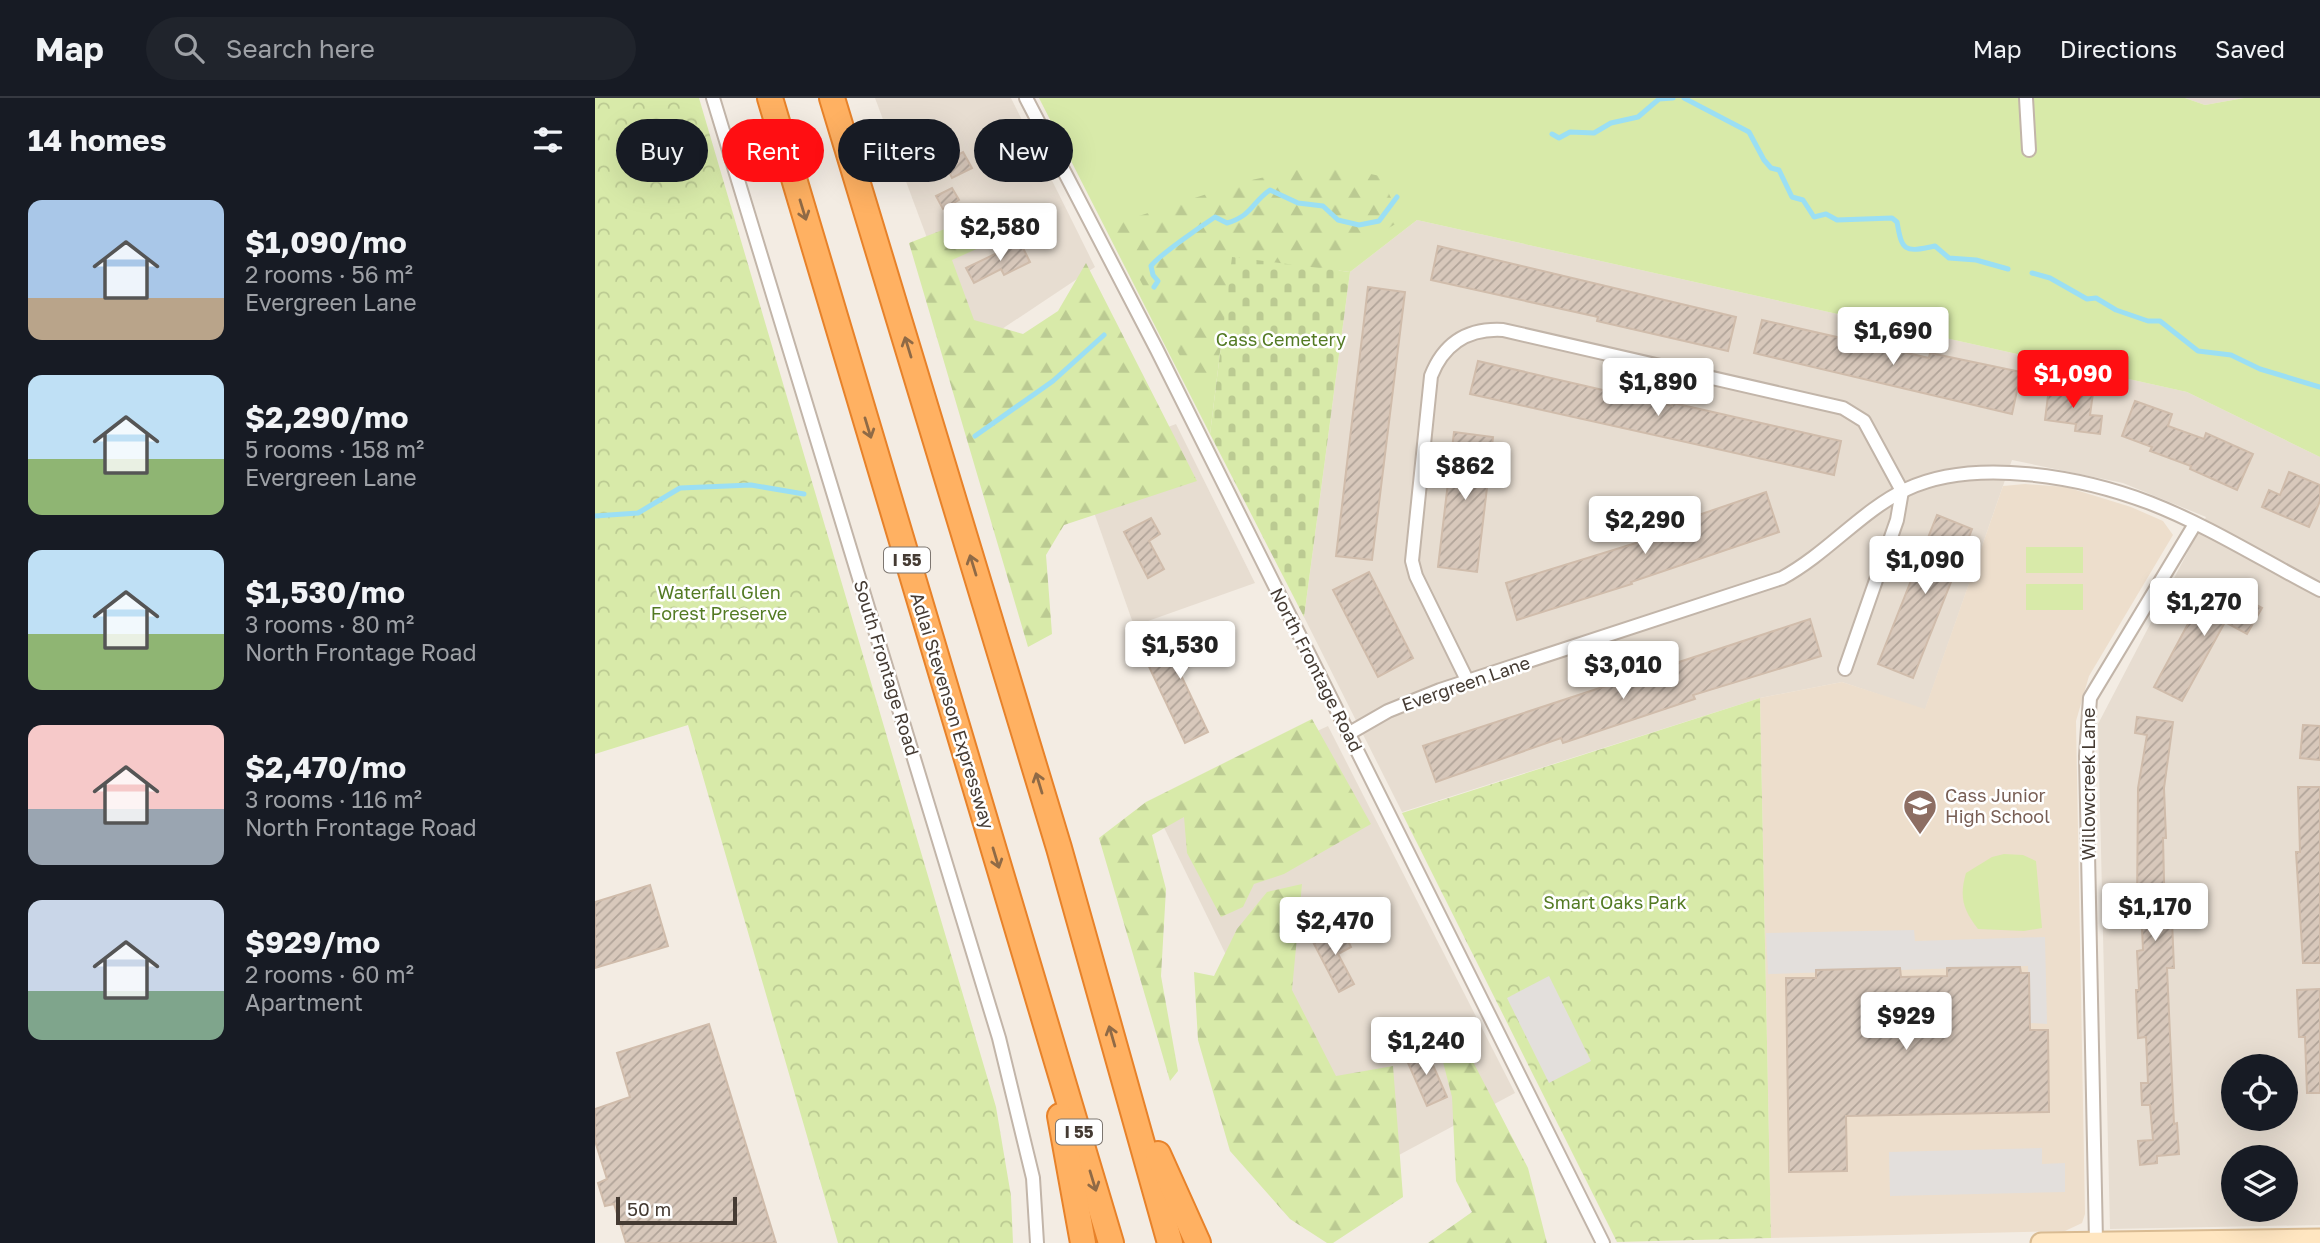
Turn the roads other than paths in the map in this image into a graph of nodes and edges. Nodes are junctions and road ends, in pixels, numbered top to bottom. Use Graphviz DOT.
graph roads {
  1 [pos="713,98"];
  2 [pos="770,98"];
  3 [pos="832,98"];
  4 [pos="1026,98"];
  5 [pos="2026,98"];
  6 [pos="2029,150"];
  7 [pos="1902,491"];
  8 [pos="2195,524"];
  9 [pos="2320,590"];
  10 [pos="1845,669"];
  11 [pos="1468,681"];
  12 [pos="1348,734"];
  13 [pos="1046,1022"];
  14 [pos="1126,1084"];
  15 [pos="2320,1239"];
  16 [pos="2096,1241"];
  17 [pos="1037,1243"];
  18 [pos="1083,1243"];
  19 [pos="1111,1243"];
  20 [pos="1170,1243"];
  21 [pos="1198,1243"];
  22 [pos="1603,1243"];
  23 [pos="2041,1243"];
  1 -- 17 [label="street, South Frontage Road"];
  2 -- 13 [label="highway, Adlai Stevenson Expressway / I 55, one-way"];
  14 -- 3 [label="highway, one-way"];
  4 -- 12 [label="street, North Frontage Road"];
  5 -- 6 [label="street"];
  7 -- 8 [label="street, Evergreen Lane"];
  7 -- 10 [label="street"];
  7 -- 11 [label="street, Evergreen Lane"];
  7 -- 11 [label="street"];
  8 -- 9 [label="street, Evergreen Lane"];
  8 -- 16 [label="street, Willowcreek Lane"];
  11 -- 12 [label="street, Evergreen Lane"];
  12 -- 22 [label="street, North Frontage Road"];
  13 -- 18 [label="highway"];
  13 -- 19 [label="highway, Adlai Stevenson Expressway / I 55, one-way"];
  14 -- 20 [label="highway"];
  14 -- 21 [label="highway"];
  15 -- 16 [label="street"];
  16 -- 23 [label="street"];
}
